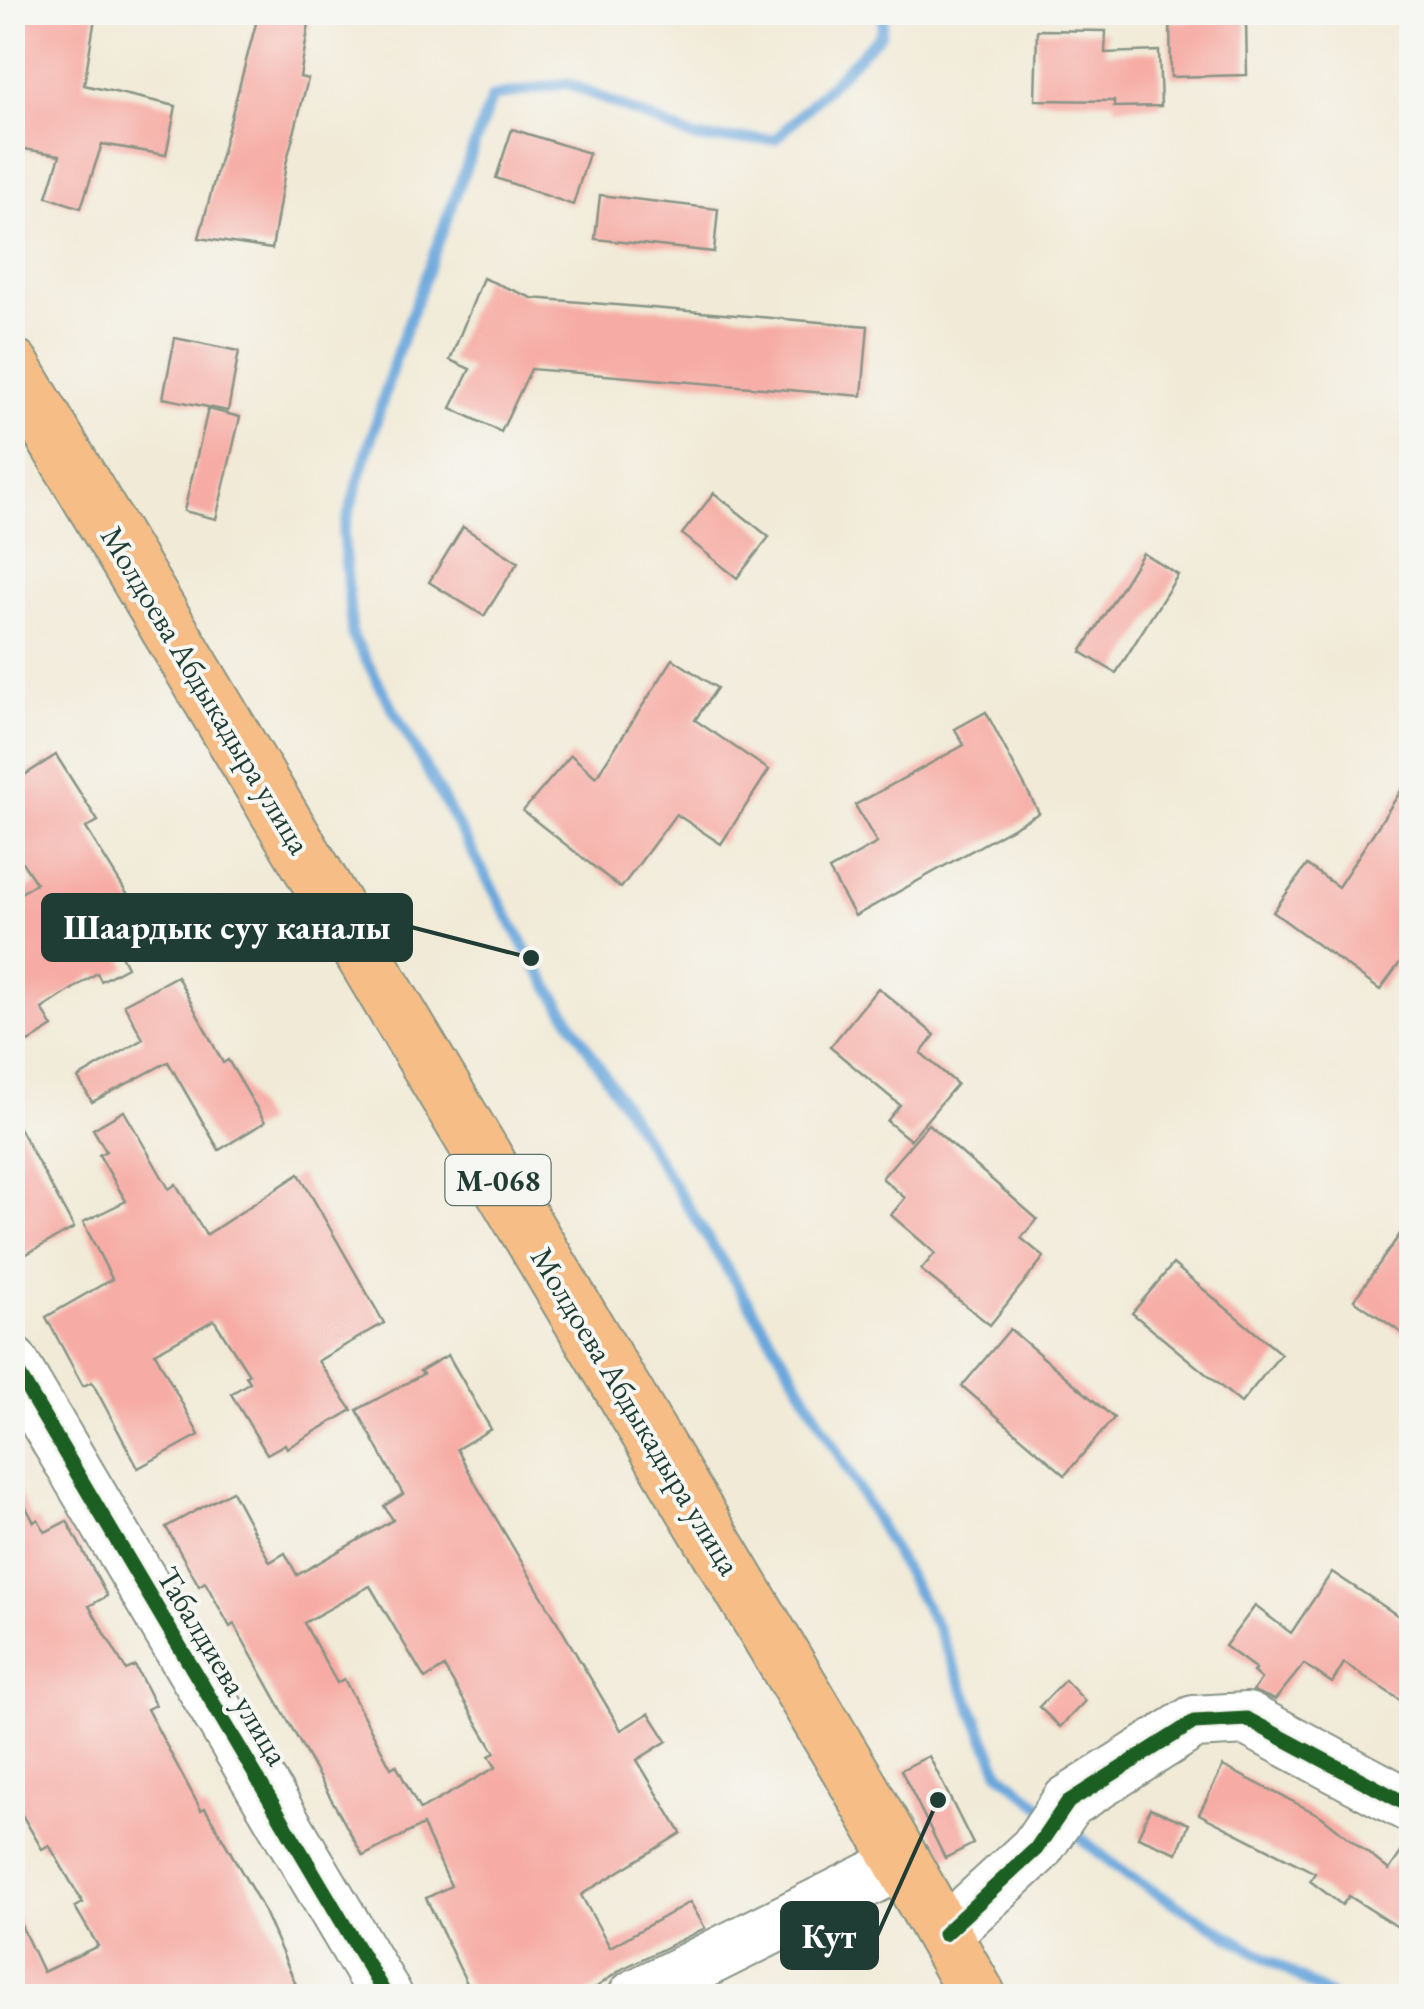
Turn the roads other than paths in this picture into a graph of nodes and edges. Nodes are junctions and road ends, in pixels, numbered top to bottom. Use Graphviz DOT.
graph roads {
  1 [pos="12,366"];
  2 [pos="12,1363"];
  3 [pos="1412,1808"];
  4 [pos="904,1862"];
  5 [pos="944,1934"];
  6 [pos="386,1996"];
  7 [pos="635,1996"];
  8 [pos="978,1996"];
  1 -- 4 [label="main road, Молдоева Абдыкадыра улица / М-068"];
  2 -- 6 [label="street, Табалдиева улица"];
  3 -- 5 [label="street"];
  4 -- 5 [label="main road, Молдоева Абдыкадыра улица / М-068"];
  4 -- 7 [label="street"];
  5 -- 8 [label="main road, Молдоева Абдыкадыра улица / М-068"];
}
